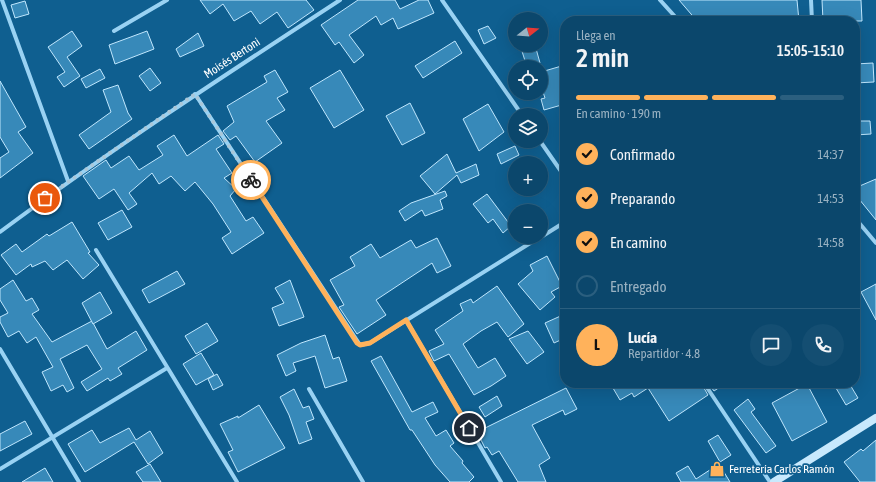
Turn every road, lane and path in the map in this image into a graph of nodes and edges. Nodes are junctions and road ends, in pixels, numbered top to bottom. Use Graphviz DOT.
graph roads {
  1 [pos="2,0"];
  2 [pos="166,0"];
  3 [pos="340,0"];
  4 [pos="442,0"];
  5 [pos="660,0"];
  6 [pos="811,0"];
  7 [pos="674,16"];
  8 [pos="812,16"];
  9 [pos="114,31"];
  10 [pos="195,94"];
  11 [pos="517,108"];
  12 [pos="545,148"];
  13 [pos="560,170"];
  14 [pos="68,181"];
  15 [pos="860,224"];
  16 [pos="560,225"];
  17 [pos="0,232"];
  18 [pos="548,233"];
  19 [pos="876,243"];
  20 [pos="530,244"];
  21 [pos="96,250"];
  22 [pos="406,320"];
  23 [pos="0,349"];
  24 [pos="167,368"];
  25 [pos="707,388"];
  26 [pos="309,389"];
  27 [pos="876,418"];
  28 [pos="53,438"];
  29 [pos="0,469"];
  30 [pos="79,482"];
  31 [pos="237,482"];
  32 [pos="363,482"];
  33 [pos="501,482"];
  34 [pos="770,482"];
  35 [pos="774,482"];
  1 -- 14 [label="street"];
  2 -- 9 [label="street"];
  3 -- 10 [label="street, Moisés Bertoni"];
  4 -- 11 [label="street"];
  5 -- 7 [label="street"];
  6 -- 8 [label="street"];
  10 -- 14 [label="street, Moisés Bertoni"];
  10 -- 22 [label="street"];
  12 -- 13 [label="street"];
  14 -- 17 [label="street, Moisés Bertoni"];
  15 -- 19 [label="street"];
  16 -- 18 [label="street"];
  20 -- 22 [label="street"];
  21 -- 24 [label="street"];
  22 -- 33 [label="street"];
  23 -- 28 [label="street"];
  24 -- 28 [label="street"];
  24 -- 31 [label="street"];
  25 -- 34 [label="street"];
  26 -- 32 [label="street"];
  27 -- 35 [label="main road"];
  28 -- 29 [label="street"];
  28 -- 30 [label="street"];
}
